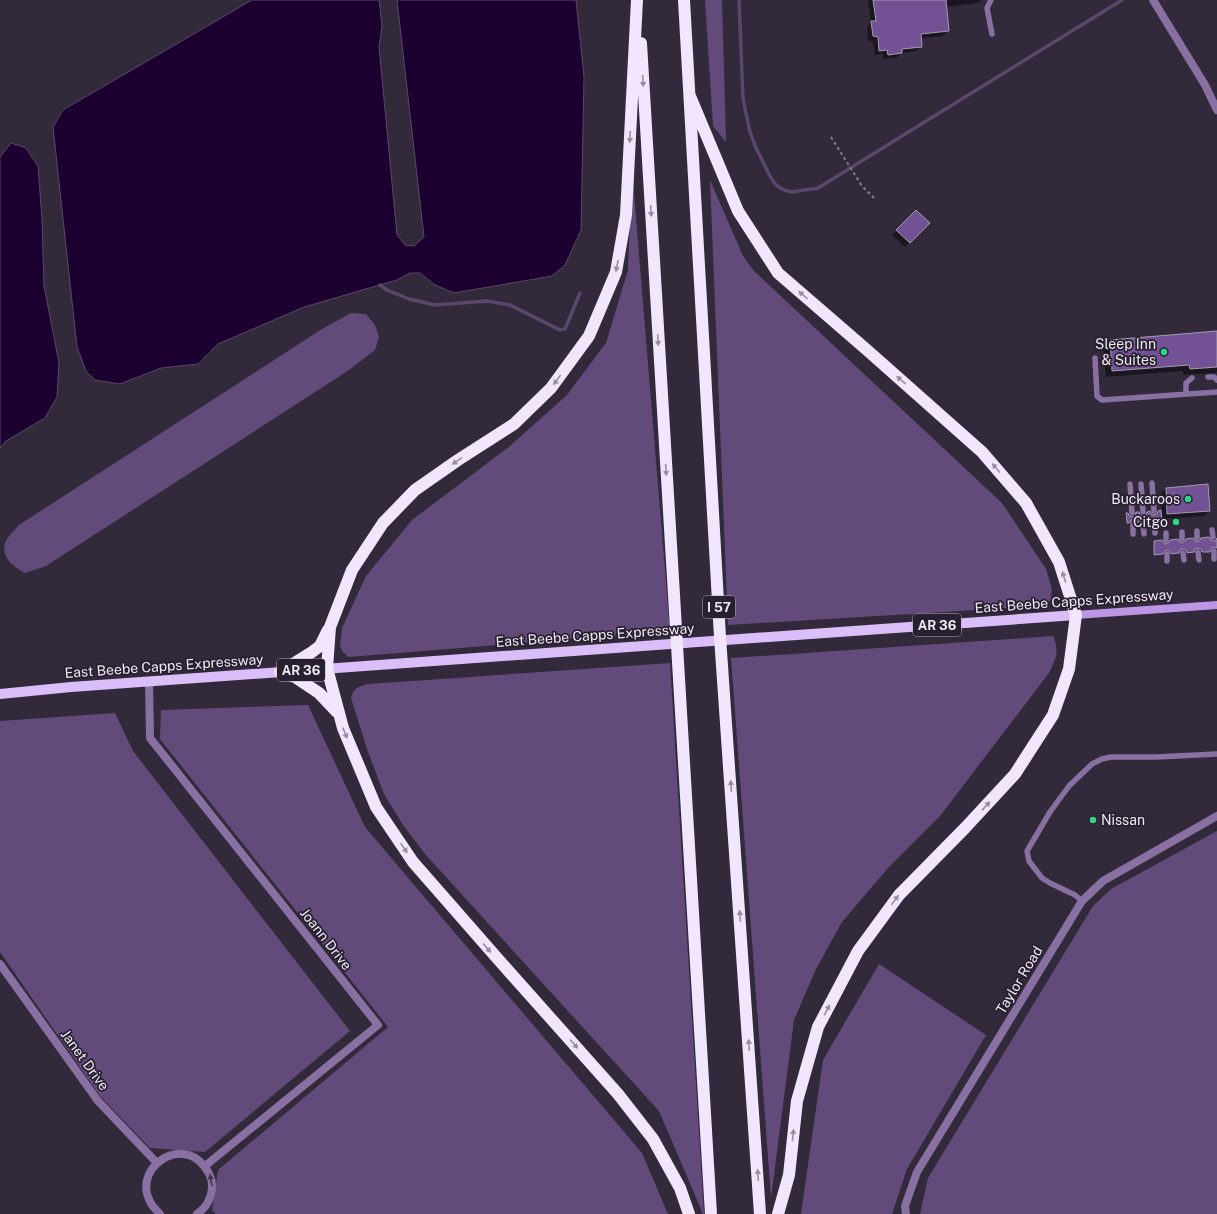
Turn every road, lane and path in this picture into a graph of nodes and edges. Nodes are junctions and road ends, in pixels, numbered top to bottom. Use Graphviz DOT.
graph roads {
  1 [pos="638,0"];
  2 [pos="684,0"];
  3 [pos="991,0"];
  4 [pos="1153,0"];
  5 [pos="992,34"];
  6 [pos="690,96"];
  7 [pos="1217,110"];
  8 [pos="831,137"];
  9 [pos="876,200"];
  10 [pos="1095,358"];
  11 [pos="1208,377"];
  12 [pos="1192,378"];
  13 [pos="1217,380"];
  14 [pos="1217,392"];
  15 [pos="1186,394"];
  16 [pos="1152,483"];
  17 [pos="1130,484"];
  18 [pos="1141,484"];
  19 [pos="1154,511"];
  20 [pos="1143,512"];
  21 [pos="1132,513"];
  22 [pos="1155,521"];
  23 [pos="1133,522"];
  24 [pos="1143,522"];
  25 [pos="1212,530"];
  26 [pos="1197,531"];
  27 [pos="1166,532"];
  28 [pos="1182,532"];
  29 [pos="1156,533"];
  30 [pos="1134,534"];
  31 [pos="1144,534"];
  32 [pos="1213,537"];
  33 [pos="1197,538"];
  34 [pos="1182,539"];
  35 [pos="1166,540"];
  36 [pos="1214,551"];
  37 [pos="1198,552"];
  38 [pos="1183,553"];
  39 [pos="1167,554"];
  40 [pos="1214,559"];
  41 [pos="1184,560"];
  42 [pos="1199,560"];
  43 [pos="1167,561"];
  44 [pos="1217,605"];
  45 [pos="1076,615"];
  46 [pos="330,627"];
  47 [pos="327,668"];
  48 [pos="280,672"];
  49 [pos="149,681"];
  50 [pos="0,694"];
  51 [pos="339,715"];
  52 [pos="1217,754"];
  53 [pos="1217,816"];
  54 [pos="1082,901"];
  55 [pos="0,964"];
  56 [pos="157,1163"];
  57 [pos="204,1166"];
  58 [pos="155,1212"];
  59 [pos="202,1213"];
  60 [pos="689,1214"];
  61 [pos="712,1214"];
  62 [pos="760,1214"];
  63 [pos="778,1214"];
  64 [pos="906,1214"];
  1 -- 46 [label="highway, one-way"];
  1 -- 61 [label="highway, one-way"];
  2 -- 6 [label="highway, I 57"];
  3 -- 5 [label="lane"];
  4 -- 7 [label="street"];
  45 -- 6 [label="highway, one-way"];
  62 -- 6 [label="highway, I 57, one-way"];
  8 -- 9 [label="path"];
  10 -- 15 [label="lane"];
  11 -- 13 [label="lane"];
  12 -- 15 [label="lane"];
  14 -- 15 [label="lane"];
  16 -- 19 [label="lane"];
  17 -- 21 [label="lane"];
  18 -- 20 [label="lane"];
  22 -- 29 [label="lane"];
  23 -- 30 [label="lane"];
  24 -- 31 [label="lane"];
  25 -- 32 [label="lane"];
  26 -- 33 [label="lane"];
  27 -- 35 [label="lane"];
  28 -- 34 [label="lane"];
  36 -- 40 [label="lane"];
  37 -- 42 [label="lane"];
  38 -- 41 [label="lane"];
  39 -- 43 [label="lane"];
  44 -- 45 [label="main road, East Beebe Capps Expressway / AR 36"];
  45 -- 47 [label="main road, East Beebe Capps Expressway / AR 36"];
  63 -- 45 [label="highway, one-way"];
  46 -- 47 [label="highway"];
  46 -- 48 [label="highway"];
  47 -- 48 [label="main road, East Beebe Capps Expressway / AR 36"];
  47 -- 51 [label="highway"];
  48 -- 49 [label="main road, East Beebe Capps Expressway / AR 36"];
  48 -- 51 [label="highway"];
  49 -- 50 [label="main road, East Beebe Capps Expressway / AR 36"];
  49 -- 57 [label="street, Joann Drive"];
  51 -- 60 [label="highway, one-way"];
  52 -- 54 [label="lane"];
  53 -- 54 [label="street, Taylor Road"];
  54 -- 64 [label="street, Taylor Road"];
  55 -- 56 [label="street, Janet Drive"];
  56 -- 57 [label="street"];
  56 -- 58 [label="street"];
  59 -- 57 [label="street, one-way"];
}
